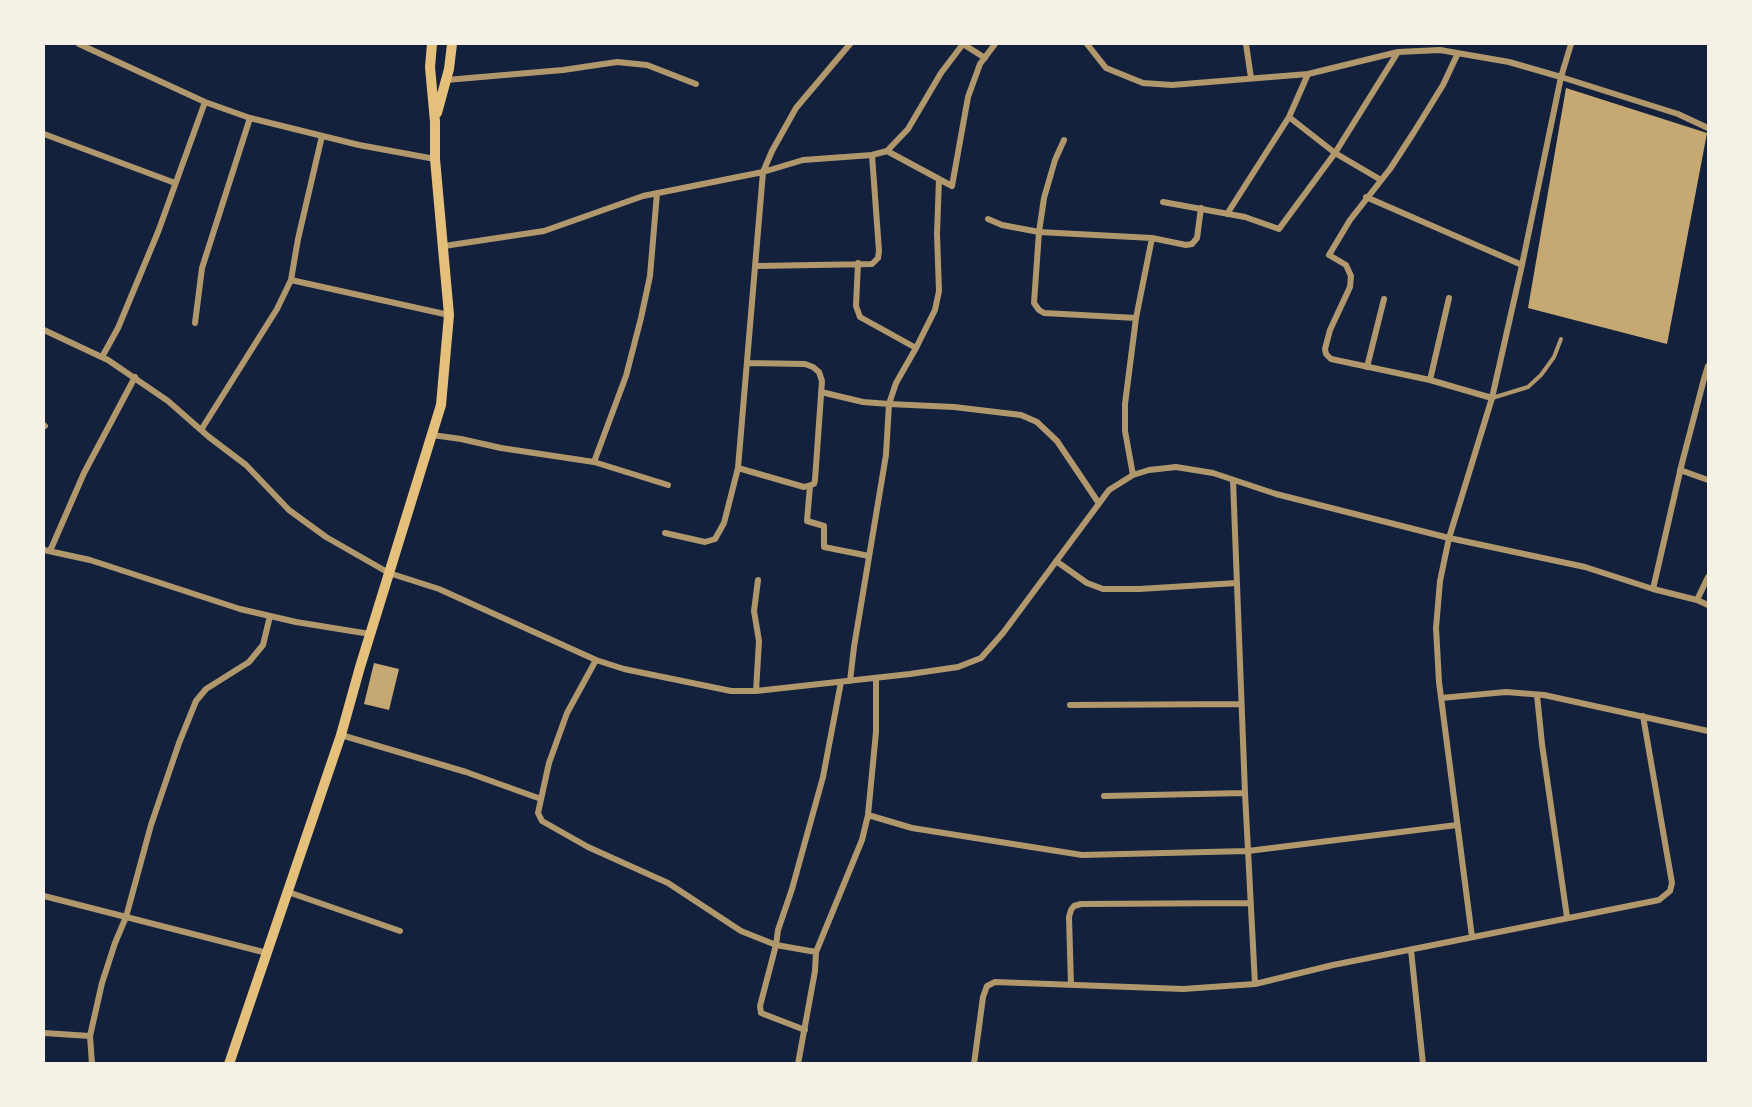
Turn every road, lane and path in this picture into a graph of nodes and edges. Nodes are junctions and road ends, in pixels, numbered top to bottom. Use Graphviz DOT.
graph roads {
  1 [pos="79,44"];
  2 [pos="432,44"];
  3 [pos="452,44"];
  4 [pos="850,44"];
  5 [pos="963,44"];
  6 [pos="995,44"];
  7 [pos="1087,44"];
  8 [pos="1246,44"];
  9 [pos="1571,44"];
  10 [pos="1398,52"];
  11 [pos="1458,53"];
  12 [pos="985,58"];
  13 [pos="1308,74"];
  14 [pos="1561,77"];
  15 [pos="1251,78"];
  16 [pos="446,80"];
  17 [pos="696,84"];
  18 [pos="205,102"];
  19 [pos="1289,117"];
  20 [pos="250,118"];
  21 [pos="435,122"];
  22 [pos="1708,128"];
  23 [pos="44,134"];
  24 [pos="322,136"];
  25 [pos="1064,140"];
  26 [pos="887,151"];
  27 [pos="1335,153"];
  28 [pos="872,155"];
  29 [pos="435,159"];
  30 [pos="763,172"];
  31 [pos="939,179"];
  32 [pos="1381,180"];
  33 [pos="174,183"];
  34 [pos="657,193"];
  35 [pos="1366,197"];
  36 [pos="1163,202"];
  37 [pos="1201,208"];
  38 [pos="1227,214"];
  39 [pos="988,219"];
  40 [pos="1039,232"];
  41 [pos="1152,238"];
  42 [pos="444,246"];
  43 [pos="858,263"];
  44 [pos="1522,265"];
  45 [pos="756,266"];
  46 [pos="291,280"];
  47 [pos="1449,298"];
  48 [pos="1384,299"];
  49 [pos="449,315"];
  50 [pos="1136,318"];
  51 [pos="195,323"];
  52 [pos="44,330"];
  53 [pos="1561,339"];
  54 [pos="916,348"];
  55 [pos="105,358"];
  56 [pos="748,363"];
  57 [pos="1708,366"];
  58 [pos="1367,367"];
  59 [pos="135,377"];
  60 [pos="1430,380"];
  61 [pos="820,392"];
  62 [pos="1700,393"];
  63 [pos="1708,396"];
  64 [pos="1492,398"];
  65 [pos="889,404"];
  66 [pos="201,430"];
  67 [pos="432,435"];
  68 [pos="594,462"];
  69 [pos="738,468"];
  70 [pos="1680,470"];
  71 [pos="1133,475"];
  72 [pos="1233,480"];
  73 [pos="1708,480"];
  74 [pos="668,485"];
  75 [pos="810,486"];
  76 [pos="1098,502"];
  77 [pos="665,533"];
  78 [pos="1449,538"];
  79 [pos="47,551"];
  80 [pos="869,556"];
  81 [pos="1056,561"];
  82 [pos="390,573"];
  83 [pos="1708,577"];
  84 [pos="758,580"];
  85 [pos="1237,583"];
  86 [pos="1653,589"];
  87 [pos="1697,600"];
  88 [pos="1708,605"];
  89 [pos="270,616"];
  90 [pos="370,634"];
  91 [pos="596,660"];
  92 [pos="876,678"];
  93 [pos="850,681"];
  94 [pos="841,682"];
  95 [pos="756,691"];
  96 [pos="1537,695"];
  97 [pos="1441,698"];
  98 [pos="1070,705"];
  99 [pos="1241,705"];
  100 [pos="1643,716"];
  101 [pos="1708,731"];
  102 [pos="341,735"];
  103 [pos="1245,793"];
  104 [pos="1104,796"];
  105 [pos="541,799"];
  106 [pos="868,815"];
  107 [pos="1457,825"];
  108 [pos="1248,851"];
  109 [pos="288,892"];
  110 [pos="44,896"];
  111 [pos="1250,903"];
  112 [pos="126,917"];
  113 [pos="1567,917"];
  114 [pos="400,931"];
  115 [pos="1472,937"];
  116 [pos="776,945"];
  117 [pos="1411,950"];
  118 [pos="816,952"];
  119 [pos="267,953"];
  120 [pos="1071,984"];
  121 [pos="1255,984"];
  122 [pos="805,1030"];
  123 [pos="44,1033"];
  124 [pos="90,1036"];
  125 [pos="974,1063"];
  126 [pos="92,1064"];
  127 [pos="229,1064"];
  128 [pos="798,1064"];
  129 [pos="984,1064"];
  130 [pos="1423,1064"];
  1 -- 18 [label="street"];
  2 -- 21 [label="main road"];
  3 -- 16 [label="main road"];
  4 -- 30 [label="street"];
  5 -- 12 [label="street"];
  5 -- 26 [label="street"];
  6 -- 12 [label="street"];
  7 -- 15 [label="street"];
  8 -- 15 [label="street"];
  9 -- 14 [label="street"];
  10 -- 11 [label="street"];
  10 -- 13 [label="street"];
  10 -- 27 [label="street"];
  11 -- 14 [label="street"];
  11 -- 32 [label="street"];
  12 -- 31 [label="street"];
  13 -- 15 [label="street"];
  13 -- 19 [label="street"];
  14 -- 22 [label="street"];
  14 -- 44 [label="street"];
  16 -- 17 [label="street"];
  16 -- 21 [label="main road"];
  18 -- 20 [label="street"];
  18 -- 33 [label="street"];
  19 -- 27 [label="street"];
  19 -- 38 [label="street"];
  20 -- 24 [label="street"];
  20 -- 51 [label="street"];
  21 -- 29 [label="main road"];
  23 -- 33 [label="street"];
  24 -- 29 [label="street"];
  24 -- 46 [label="street"];
  25 -- 40 [label="street"];
  26 -- 28 [label="street"];
  26 -- 31 [label="street"];
  27 -- 32 [label="street"];
  27 -- 38 [label="street"];
  28 -- 30 [label="street"];
  28 -- 43 [label="street"];
  29 -- 42 [label="main road"];
  30 -- 34 [label="street"];
  30 -- 45 [label="street"];
  31 -- 54 [label="street"];
  32 -- 35 [label="street"];
  33 -- 55 [label="street"];
  34 -- 42 [label="street"];
  34 -- 68 [label="street"];
  35 -- 44 [label="street"];
  35 -- 58 [label="street"];
  36 -- 37 [label="street"];
  37 -- 38 [label="street"];
  37 -- 41 [label="street"];
  39 -- 40 [label="street"];
  40 -- 41 [label="street"];
  40 -- 50 [label="street"];
  41 -- 50 [label="street"];
  42 -- 49 [label="main road"];
  43 -- 45 [label="street"];
  43 -- 54 [label="street"];
  44 -- 64 [label="street"];
  45 -- 56 [label="street"];
  46 -- 49 [label="street"];
  46 -- 66 [label="street"];
  47 -- 60 [label="street"];
  48 -- 58 [label="street"];
  49 -- 67 [label="main road"];
  50 -- 71 [label="street"];
  52 -- 55 [label="street"];
  53 -- 64 [label="lane"];
  54 -- 65 [label="street"];
  55 -- 59 [label="street"];
  56 -- 61 [label="street"];
  56 -- 69 [label="street"];
  57 -- 62 [label="street"];
  58 -- 60 [label="street"];
  59 -- 66 [label="street"];
  59 -- 79 [label="street"];
  60 -- 64 [label="street"];
  61 -- 65 [label="street"];
  61 -- 75 [label="street"];
  62 -- 63 [label="street"];
  62 -- 70 [label="street"];
  64 -- 78 [label="street"];
  65 -- 76 [label="street"];
  65 -- 80 [label="street"];
  66 -- 82 [label="street"];
  67 -- 68 [label="street"];
  67 -- 82 [label="main road"];
  68 -- 74 [label="street"];
  69 -- 75 [label="street"];
  69 -- 77 [label="street"];
  70 -- 73 [label="street"];
  70 -- 86 [label="street"];
  71 -- 72 [label="street"];
  71 -- 76 [label="street"];
  72 -- 78 [label="street"];
  72 -- 85 [label="street"];
  75 -- 80 [label="street"];
  76 -- 81 [label="street"];
  78 -- 86 [label="street"];
  78 -- 97 [label="street"];
  79 -- 89 [label="street"];
  80 -- 93 [label="street"];
  81 -- 85 [label="street"];
  81 -- 92 [label="street"];
  82 -- 90 [label="main road"];
  82 -- 91 [label="street"];
  83 -- 87 [label="street"];
  84 -- 95 [label="street"];
  85 -- 99 [label="street"];
  86 -- 87 [label="street"];
  87 -- 88 [label="street"];
  89 -- 90 [label="street"];
  89 -- 112 [label="street"];
  90 -- 102 [label="main road"];
  91 -- 95 [label="street"];
  91 -- 105 [label="street"];
  92 -- 93 [label="street"];
  92 -- 106 [label="street"];
  93 -- 94 [label="street"];
  94 -- 95 [label="street"];
  94 -- 116 [label="street"];
  96 -- 97 [label="street"];
  96 -- 100 [label="street"];
  96 -- 113 [label="street"];
  97 -- 107 [label="street"];
  98 -- 99 [label="street"];
  99 -- 103 [label="street"];
  100 -- 101 [label="street"];
  100 -- 113 [label="street"];
  102 -- 105 [label="street"];
  102 -- 109 [label="main road"];
  103 -- 104 [label="street"];
  103 -- 108 [label="street"];
  105 -- 116 [label="street"];
  106 -- 108 [label="street"];
  106 -- 118 [label="street"];
  107 -- 108 [label="street"];
  107 -- 115 [label="street"];
  108 -- 111 [label="street"];
  109 -- 114 [label="street"];
  109 -- 119 [label="main road"];
  110 -- 112 [label="street"];
  111 -- 120 [label="street"];
  111 -- 121 [label="street"];
  112 -- 119 [label="street"];
  112 -- 124 [label="street"];
  113 -- 115 [label="street"];
  115 -- 117 [label="street"];
  116 -- 118 [label="street"];
  116 -- 122 [label="street"];
  117 -- 121 [label="street"];
  117 -- 130 [label="street"];
  118 -- 122 [label="street"];
  119 -- 127 [label="main road"];
  120 -- 121 [label="street"];
  120 -- 125 [label="street"];
  122 -- 128 [label="street"];
  123 -- 124 [label="street"];
  124 -- 126 [label="street"];
  125 -- 129 [label="street"];
}
